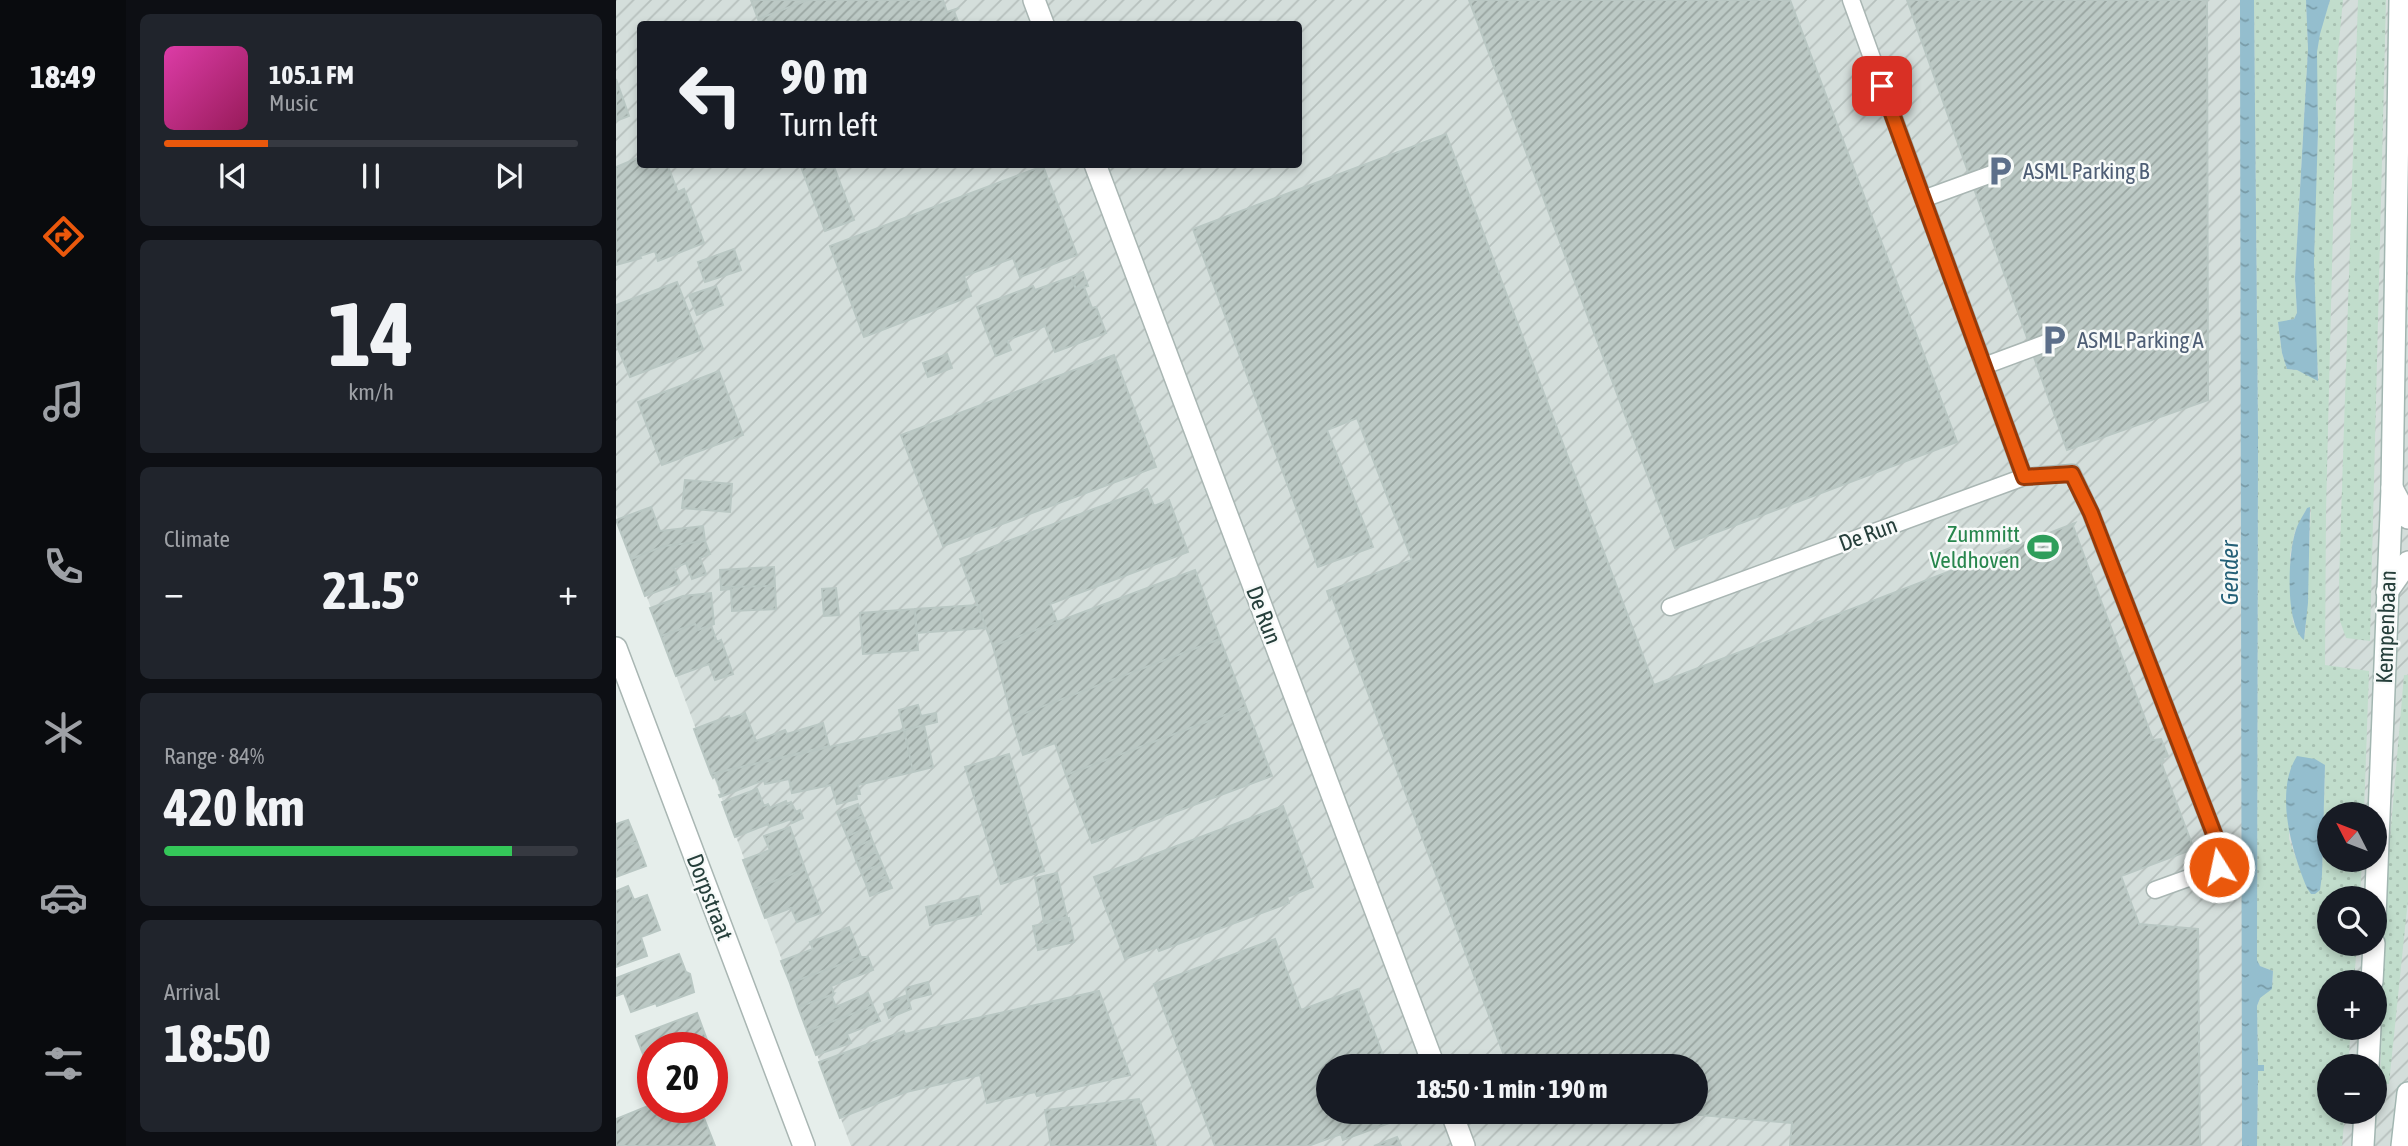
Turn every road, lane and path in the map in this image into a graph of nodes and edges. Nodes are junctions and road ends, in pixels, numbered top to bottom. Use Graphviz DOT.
graph roads {
  1 [pos="1034,0"];
  2 [pos="1851,0"];
  3 [pos="2400,0"];
  4 [pos="1042,21"];
  5 [pos="1097,168"];
  6 [pos="2000,171"];
  7 [pos="1923,200"];
  8 [pos="2054,340"];
  9 [pos="1984,366"];
  10 [pos="2024,477"];
  11 [pos="2392,488"];
  12 [pos="2408,518"];
  13 [pos="2408,562"];
  14 [pos="2387,592"];
  15 [pos="1670,607"];
  16 [pos="616,648"];
  17 [pos="2376,886"];
  18 [pos="2155,890"];
  19 [pos="1429,1054"];
  20 [pos="2408,1093"];
  21 [pos="1456,1124"];
  22 [pos="2364,1124"];
  23 [pos="804,1146"];
  24 [pos="1464,1146"];
  25 [pos="2363,1146"];
  26 [pos="2402,1146"];
  1 -- 4 [label="street"];
  2 -- 7 [label="lane"];
  3 -- 11 [label="street, Kempenbaan"];
  5 -- 19 [label="street, De Run"];
  6 -- 7 [label="lane"];
  7 -- 9 [label="lane"];
  8 -- 9 [label="lane"];
  9 -- 10 [label="lane"];
  10 -- 15 [label="lane, De Run"];
  10 -- 18 [label="lane, De Run"];
  11 -- 12 [label="street"];
  11 -- 14 [label="street, Kempenbaan"];
  13 -- 14 [label="street"];
  14 -- 17 [label="street, Kempenbaan"];
  16 -- 23 [label="street, Dorpstraat"];
  20 -- 26 [label="street"];
  21 -- 24 [label="street"];
  22 -- 25 [label="street"];
}
